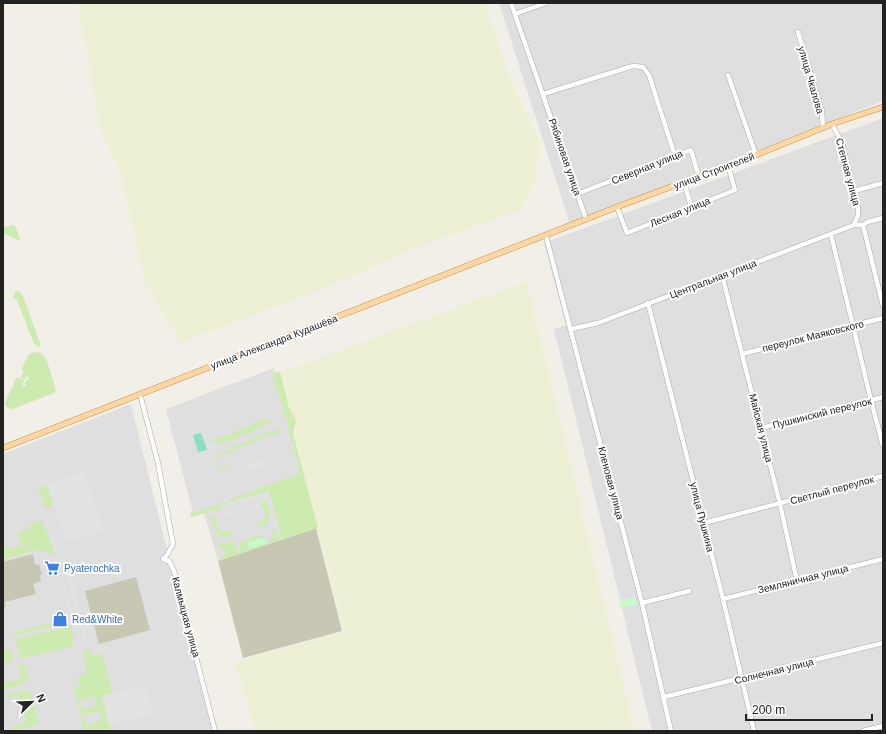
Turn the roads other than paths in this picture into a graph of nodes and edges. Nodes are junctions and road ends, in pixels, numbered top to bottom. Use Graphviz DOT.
graph roads {
  1 [pos="511,3"];
  2 [pos="546,3"];
  3 [pos="515,14"];
  4 [pos="798,32"];
  5 [pos="728,75"];
  6 [pos="543,94"];
  7 [pos="883,107"];
  8 [pos="832,124"];
  9 [pos="823,128"];
  10 [pos="756,155"];
  11 [pos="675,156"];
  12 [pos="728,165"];
  13 [pos="699,177"];
  14 [pos="684,182"];
  15 [pos="883,183"];
  16 [pos="854,190"];
  17 [pos="577,194"];
  18 [pos="691,206"];
  19 [pos="617,207"];
  20 [pos="883,218"];
  21 [pos="586,220"];
  22 [pos="854,225"];
  23 [pos="863,225"];
  24 [pos="831,235"];
  25 [pos="546,236"];
  26 [pos="722,275"];
  27 [pos="648,303"];
  28 [pos="883,306"];
  29 [pos="883,318"];
  30 [pos="853,326"];
  31 [pos="571,329"];
  32 [pos="742,354"];
  33 [pos="140,394"];
  34 [pos="883,397"];
  35 [pos="870,400"];
  36 [pos="761,428"];
  37 [pos="883,446"];
  38 [pos="3,448"];
  39 [pos="883,476"];
  40 [pos="780,504"];
  41 [pos="704,523"];
  42 [pos="883,559"];
  43 [pos="797,581"];
  44 [pos="689,591"];
  45 [pos="723,599"];
  46 [pos="642,603"];
  47 [pos="883,643"];
  48 [pos="742,679"];
  49 [pos="664,698"];
  50 [pos="883,726"];
  51 [pos="215,731"];
  52 [pos="671,731"];
  53 [pos="754,731"];
  54 [pos="863,731"];
  1 -- 3 [label="street, Рябиновая улица"];
  2 -- 3 [label="street"];
  3 -- 6 [label="street, Рябиновая улица"];
  4 -- 9 [label="street, улица Чкалова"];
  5 -- 10 [label="street"];
  6 -- 11 [label="street"];
  6 -- 17 [label="street, Рябиновая улица"];
  7 -- 8 [label="main road, улица Строителей"];
  8 -- 9 [label="main road, улица Строителей"];
  8 -- 16 [label="street, Степная улица"];
  9 -- 10 [label="main road, улица Строителей"];
  10 -- 12 [label="main road, улица Строителей"];
  11 -- 13 [label="street, Северная улица"];
  11 -- 17 [label="street, Северная улица"];
  12 -- 13 [label="main road, улица Строителей"];
  12 -- 18 [label="street, Лесная улица"];
  13 -- 14 [label="main road, улица Строителей"];
  14 -- 18 [label="street"];
  14 -- 19 [label="main road, улица Строителей"];
  15 -- 16 [label="street"];
  16 -- 22 [label="street, Степная улица"];
  17 -- 21 [label="street, Рябиновая улица"];
  18 -- 19 [label="street, Лесная улица"];
  19 -- 21 [label="main road, улица Строителей"];
  20 -- 23 [label="street"];
  21 -- 25 [label="main road, улица Строителей"];
  22 -- 23 [label="street"];
  22 -- 24 [label="street, Центральная улица"];
  23 -- 28 [label="street"];
  24 -- 26 [label="street, Центральная улица"];
  24 -- 30 [label="street"];
  25 -- 31 [label="street, Кленовая улица"];
  25 -- 33 [label="main road, улица Александра Кудашёва"];
  26 -- 27 [label="street, Центральная улица"];
  26 -- 32 [label="street, Майская улица"];
  27 -- 31 [label="street, Центральная улица"];
  27 -- 41 [label="street, улица Пушкина"];
  29 -- 30 [label="street, переулок Маяковского"];
  30 -- 32 [label="street, переулок Маяковского"];
  30 -- 35 [label="street"];
  31 -- 46 [label="street, Кленовая улица"];
  32 -- 36 [label="street, Майская улица"];
  33 -- 38 [label="main road, улица Александра Кудашёва"];
  33 -- 51 [label="street, Калмыцкая улица"];
  34 -- 35 [label="street, Пушкинский переулок"];
  35 -- 36 [label="street, Пушкинский переулок"];
  35 -- 37 [label="street"];
  36 -- 40 [label="street, Майская улица"];
  39 -- 40 [label="street, Светлый переулок"];
  40 -- 41 [label="street, Светлый переулок"];
  40 -- 43 [label="street, Майская улица"];
  41 -- 45 [label="street, улица Пушкина"];
  42 -- 43 [label="street, Земляничная улица"];
  43 -- 45 [label="street, Земляничная улица"];
  44 -- 46 [label="street"];
  45 -- 48 [label="street, улица Пушкина"];
  46 -- 49 [label="street, Кленовая улица"];
  47 -- 48 [label="street, Солнечная улица"];
  48 -- 49 [label="street, Солнечная улица"];
  48 -- 53 [label="street, улица Пушкина"];
  49 -- 52 [label="street, Кленовая улица"];
  50 -- 54 [label="street"];
}
